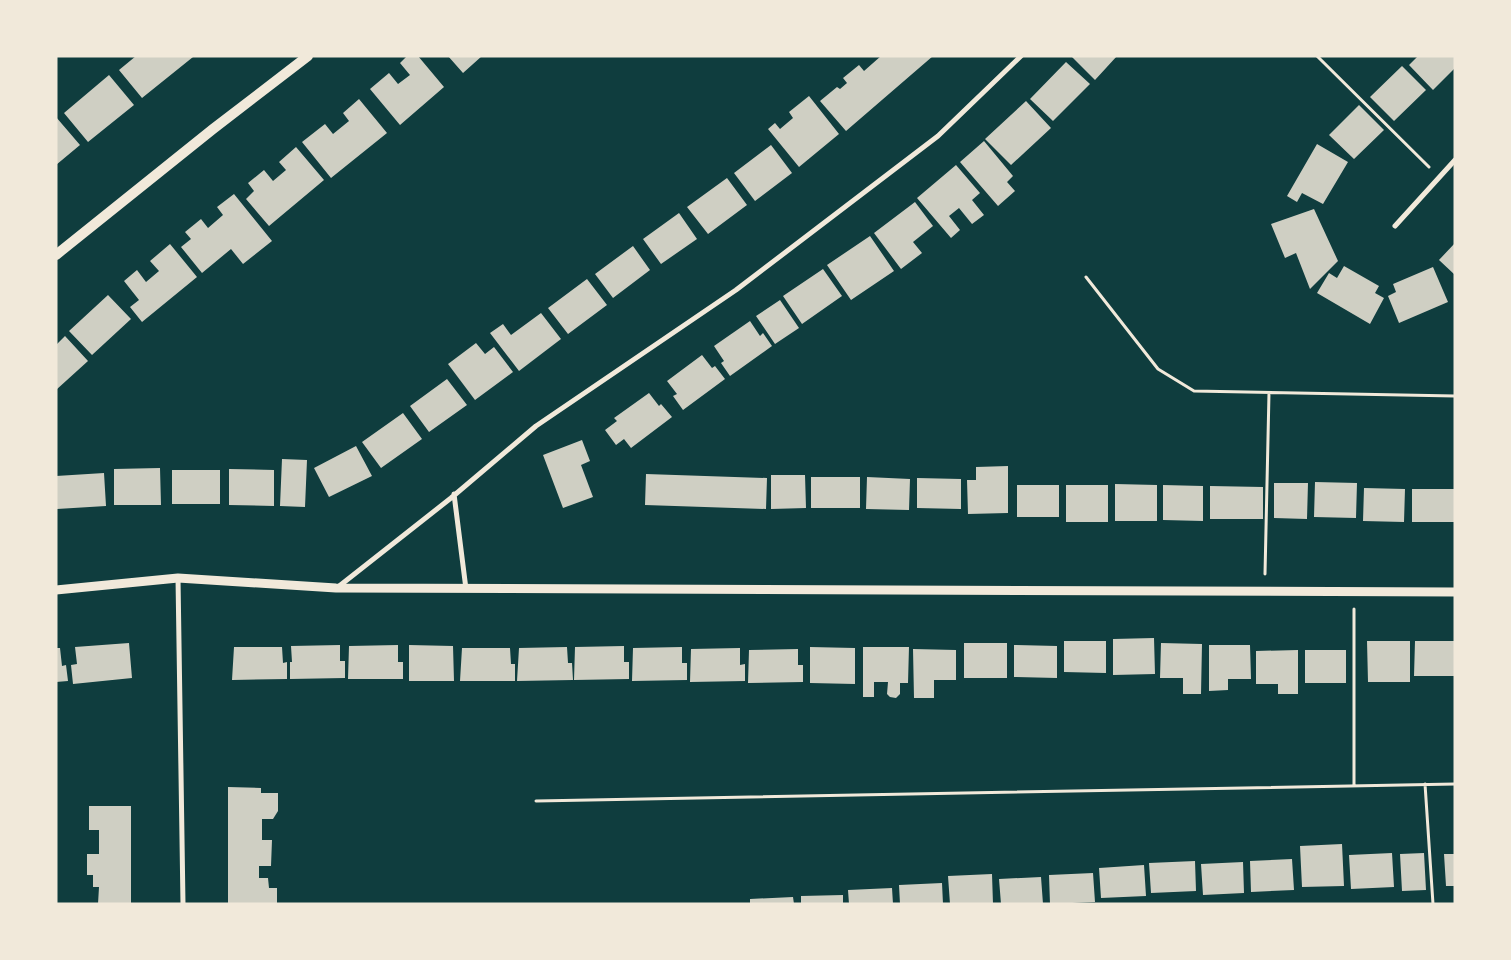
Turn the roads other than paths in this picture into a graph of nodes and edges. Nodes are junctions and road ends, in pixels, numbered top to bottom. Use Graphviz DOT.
graph roads {
  1 [pos="308,56"];
  2 [pos="1021,56"];
  3 [pos="1455,160"];
  4 [pos="1395,226"];
  5 [pos="56,255"];
  6 [pos="454,494"];
  7 [pos="178,578"];
  8 [pos="336,588"];
  9 [pos="466,589"];
  10 [pos="56,590"];
  11 [pos="1455,592"];
  12 [pos="182,904"];
  1 -- 5 [label="main road"];
  2 -- 6 [label="street"];
  3 -- 4 [label="street"];
  6 -- 8 [label="street"];
  6 -- 9 [label="street"];
  7 -- 8 [label="street"];
  7 -- 10 [label="street"];
  7 -- 12 [label="street"];
  8 -- 9 [label="street"];
  9 -- 11 [label="street"];
}
